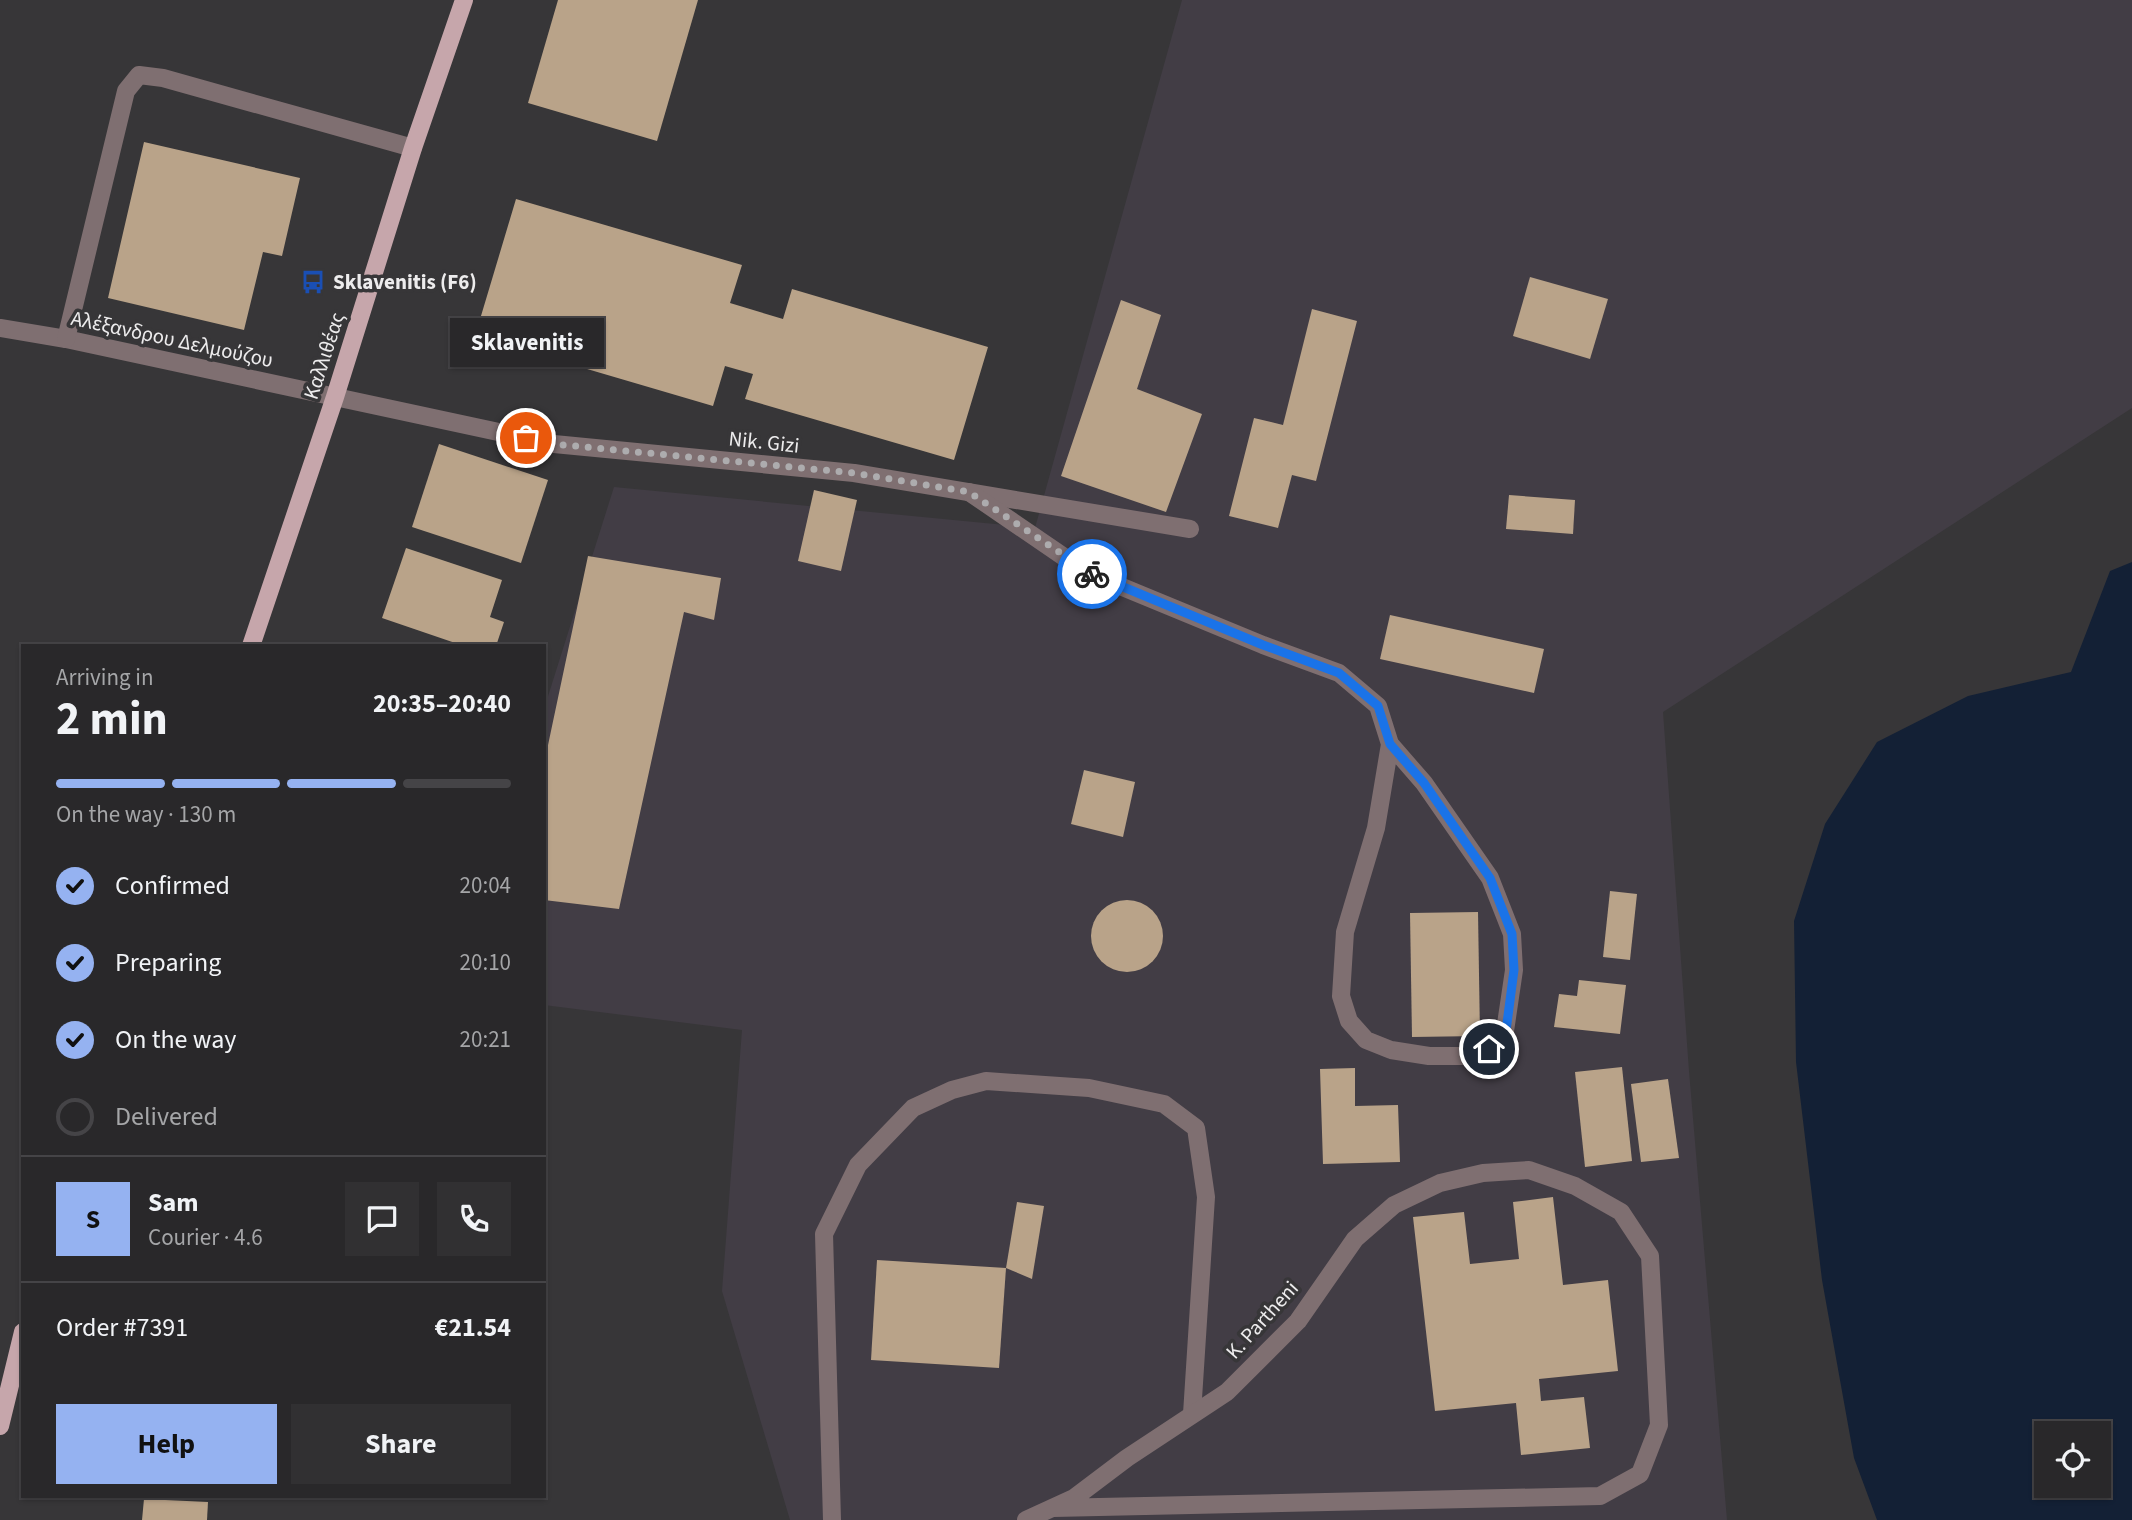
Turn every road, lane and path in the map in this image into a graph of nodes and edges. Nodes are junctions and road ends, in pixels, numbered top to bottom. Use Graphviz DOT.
graph roads {
  1 [pos="464,0"];
  2 [pos="413,148"];
  3 [pos="0,328"];
  4 [pos="66,340"];
  5 [pos="335,397"];
  6 [pos="969,492"];
  7 [pos="1190,528"];
  8 [pos="252,644"];
  9 [pos="1390,744"];
  10 [pos="21,1340"];
  11 [pos="1192,1415"];
  12 [pos="0,1426"];
  13 [pos="1053,1508"];
  14 [pos="832,1520"];
  15 [pos="1026,1520"];
  1 -- 2 [label="main road, Καλλιθέας"];
  2 -- 4 [label="street"];
  2 -- 5 [label="main road, Καλλιθέας"];
  3 -- 4 [label="street, Αλέξανδρου Δελμούζου"];
  4 -- 5 [label="street, Αλέξανδρου Δελμούζου"];
  5 -- 6 [label="street, Nik. Gizi"];
  5 -- 8 [label="main road, Καλλιθέας"];
  6 -- 7 [label="street, Nik. Gizi"];
  6 -- 9 [label="street"];
  9 -- 9 [label="street"];
  10 -- 12 [label="main road"];
  11 -- 13 [label="street, K. Partheni"];
  11 -- 13 [label="street, K. Partheni"];
  11 -- 14 [label="street"];
  13 -- 15 [label="street, K. Partheni"];
}
